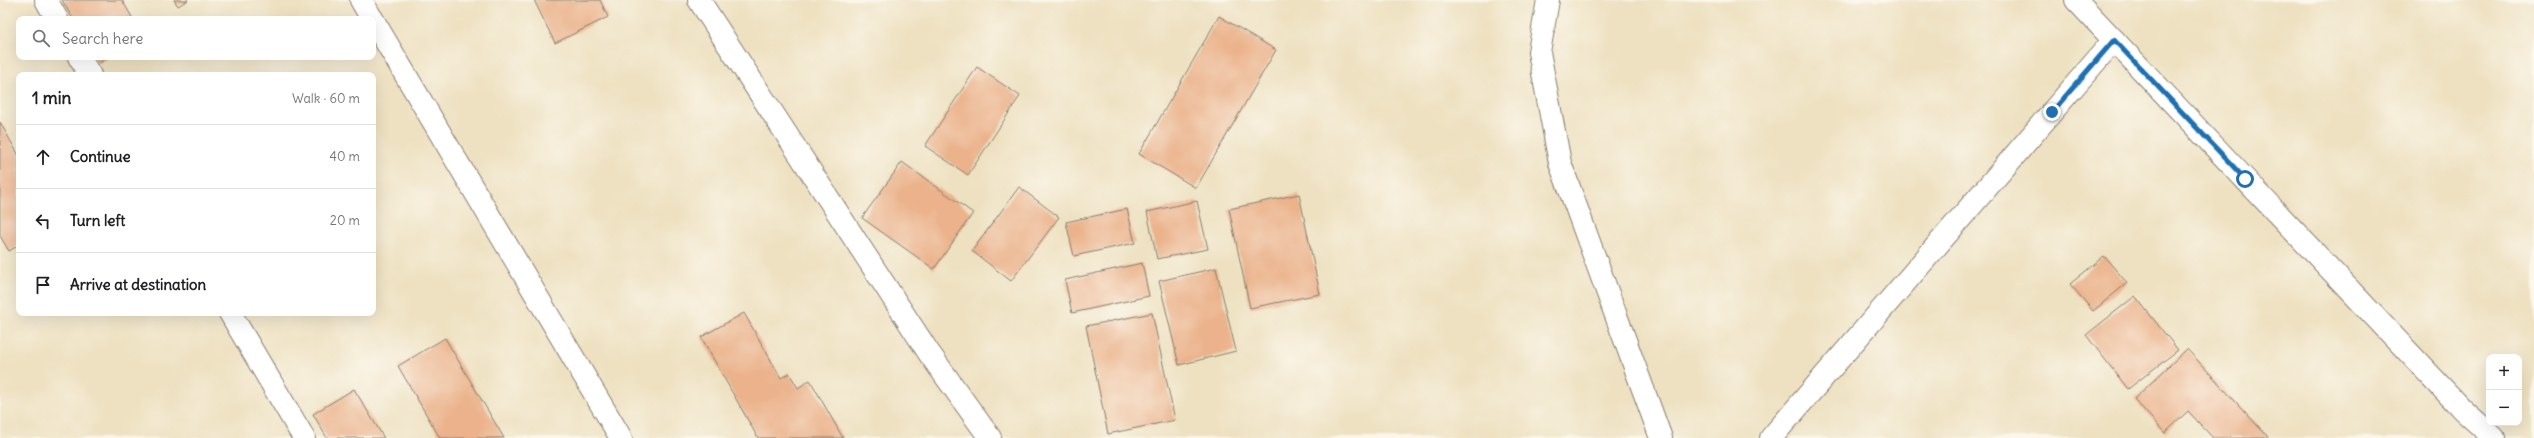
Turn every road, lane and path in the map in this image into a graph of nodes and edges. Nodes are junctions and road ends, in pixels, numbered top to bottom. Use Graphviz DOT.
graph roads {
  1 [pos="46,0"];
  2 [pos="361,0"];
  3 [pos="699,0"];
  4 [pos="1548,0"];
  5 [pos="2076,0"];
  6 [pos="55,16"];
  7 [pos="371,16"];
  8 [pos="376,25"];
  9 [pos="2114,40"];
  10 [pos="82,60"];
  11 [pos="88,72"];
  12 [pos="232,316"];
  13 [pos="304,438"];
  14 [pos="621,438"];
  15 [pos="990,438"];
  16 [pos="1662,438"];
  17 [pos="1771,438"];
  18 [pos="2494,438"];
  1 -- 6 [label="street"];
  2 -- 7 [label="street"];
  3 -- 15 [label="street"];
  4 -- 16 [label="street"];
  5 -- 9 [label="street"];
  8 -- 14 [label="street"];
  9 -- 17 [label="street"];
  9 -- 18 [label="street"];
  10 -- 11 [label="street"];
  12 -- 13 [label="street"];
}
